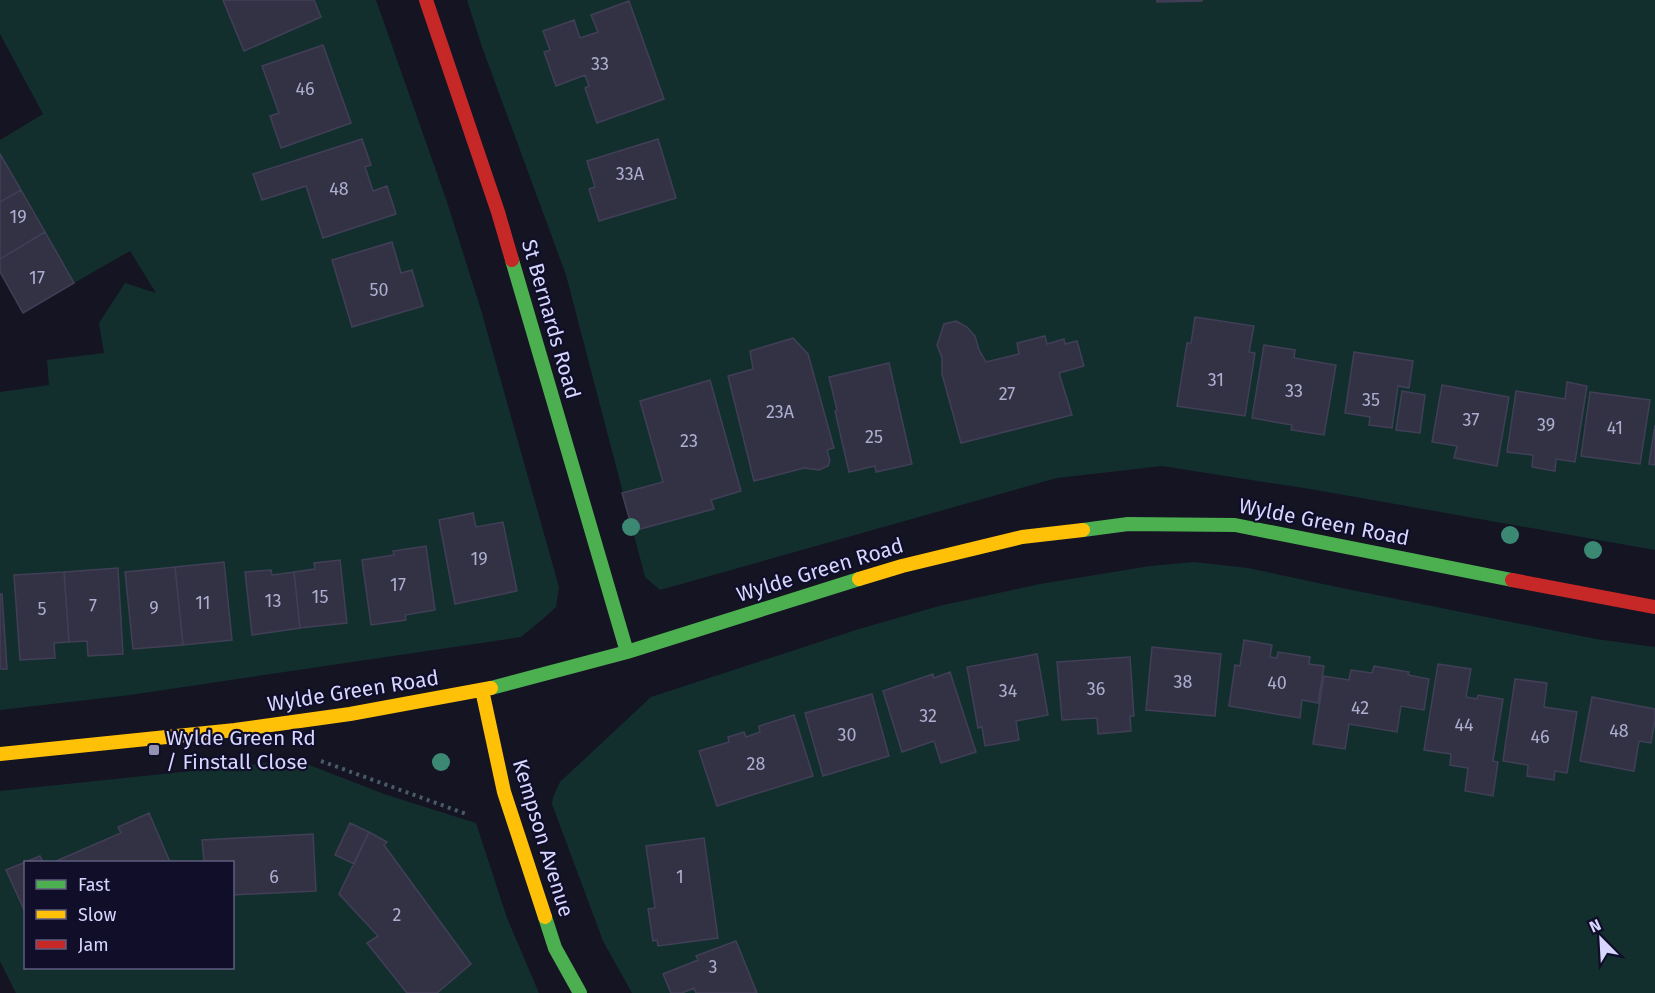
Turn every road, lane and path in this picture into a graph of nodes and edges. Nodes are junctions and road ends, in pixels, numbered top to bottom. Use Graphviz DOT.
graph roads {
  1 [pos="426,0"];
  2 [pos="1655,607"];
  3 [pos="627,652"];
  4 [pos="482,690"];
  5 [pos="0,753"];
  6 [pos="311,758"];
  7 [pos="517,833"];
  8 [pos="580,993"];
  1 -- 3 [label="street, St Bernards Road"];
  2 -- 3 [label="street, Wylde Green Road"];
  3 -- 4 [label="street, Wylde Green Road"];
  4 -- 5 [label="street, Wylde Green Road"];
  4 -- 7 [label="street, Kempson Avenue"];
  6 -- 7 [label="path"];
  7 -- 8 [label="street, Kempson Avenue"];
}
